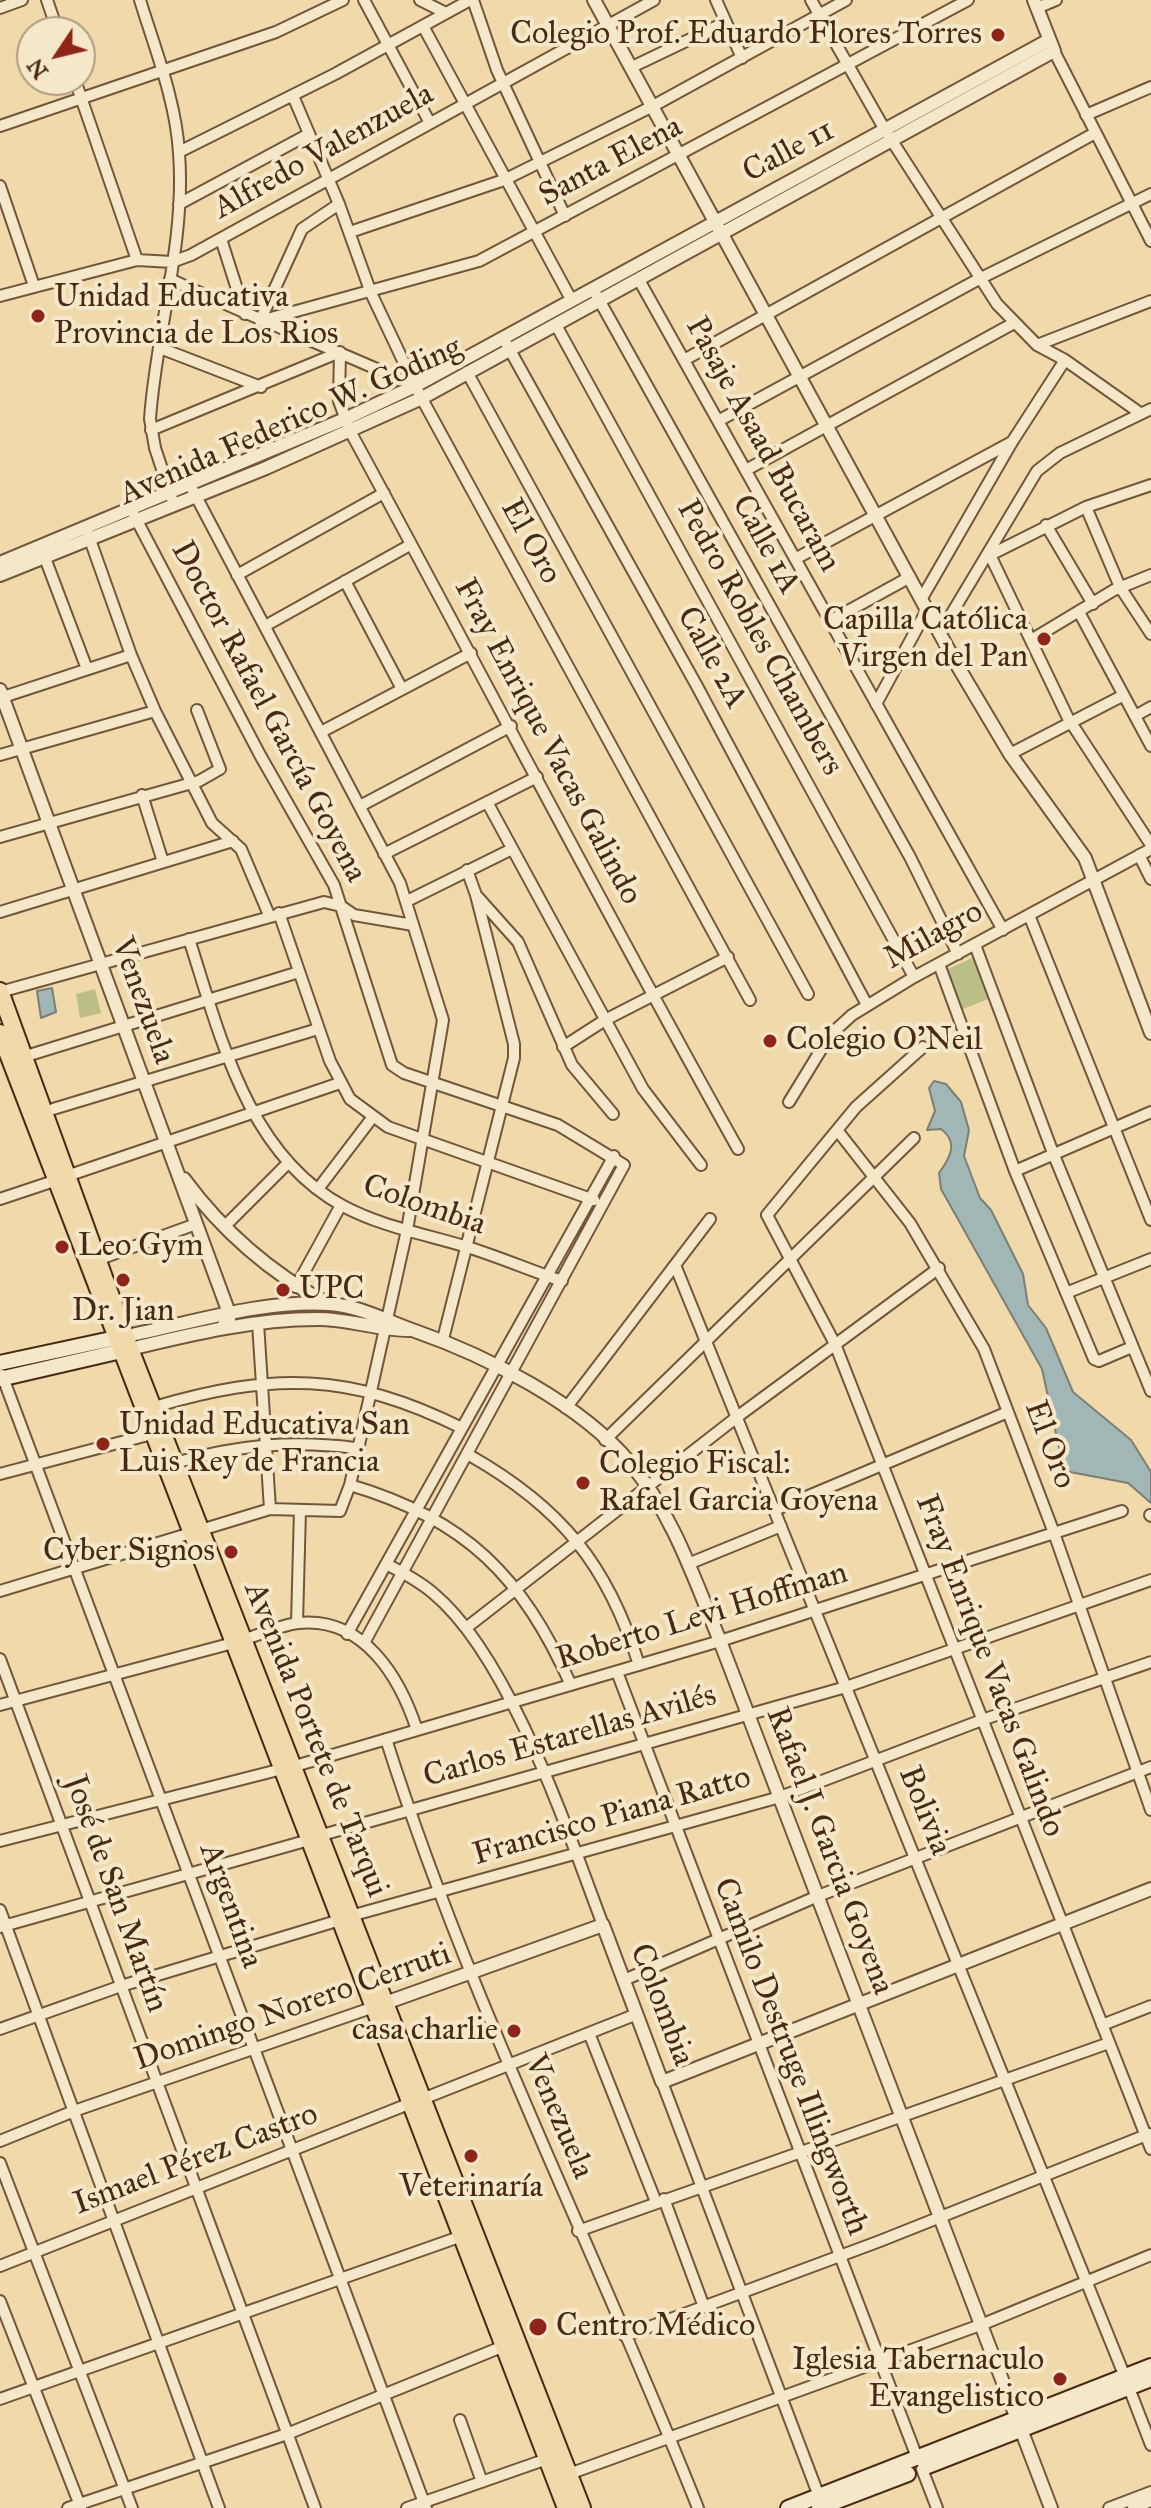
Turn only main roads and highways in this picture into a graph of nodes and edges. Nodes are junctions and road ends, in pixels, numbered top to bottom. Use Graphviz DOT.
graph roads {
  1 [pos="0,992"];
  2 [pos="0,1033"];
  3 [pos="11,1062"];
  4 [pos="61,1178"];
  5 [pos="122,1344"];
  6 [pos="1,1372"];
  7 [pos="197,1533"];
  8 [pos="418,2101"];
  9 [pos="1151,2366"];
  10 [pos="1151,2379"];
  11 [pos="1127,2382"];
  12 [pos="821,2505"];
  13 [pos="566,2508"];
  14 [pos="582,2508"];
  15 [pos="788,2508"];
  1 -- 3 [label="main road, Avenida Portete de Tarqui"];
  2 -- 3 [label="main road, Avenida Portete de Tarqui"];
  3 -- 4 [label="main road, Avenida Portete de Tarqui"];
  4 -- 5 [label="main road, Avenida Portete de Tarqui"];
  4 -- 5 [label="main road, Avenida Portete de Tarqui"];
  5 -- 6 [label="main road"];
  5 -- 7 [label="main road, Avenida Portete de Tarqui"];
  5 -- 7 [label="main road, Avenida Portete de Tarqui"];
  7 -- 8 [label="main road, Avenida Portete de Tarqui"];
  8 -- 13 [label="main road, Avenida Portete de Tarqui"];
  8 -- 14 [label="main road, Avenida Portete de Tarqui"];
  9 -- 11 [label="main road"];
  10 -- 11 [label="main road"];
  11 -- 12 [label="main road"];
  12 -- 15 [label="main road"];
}
